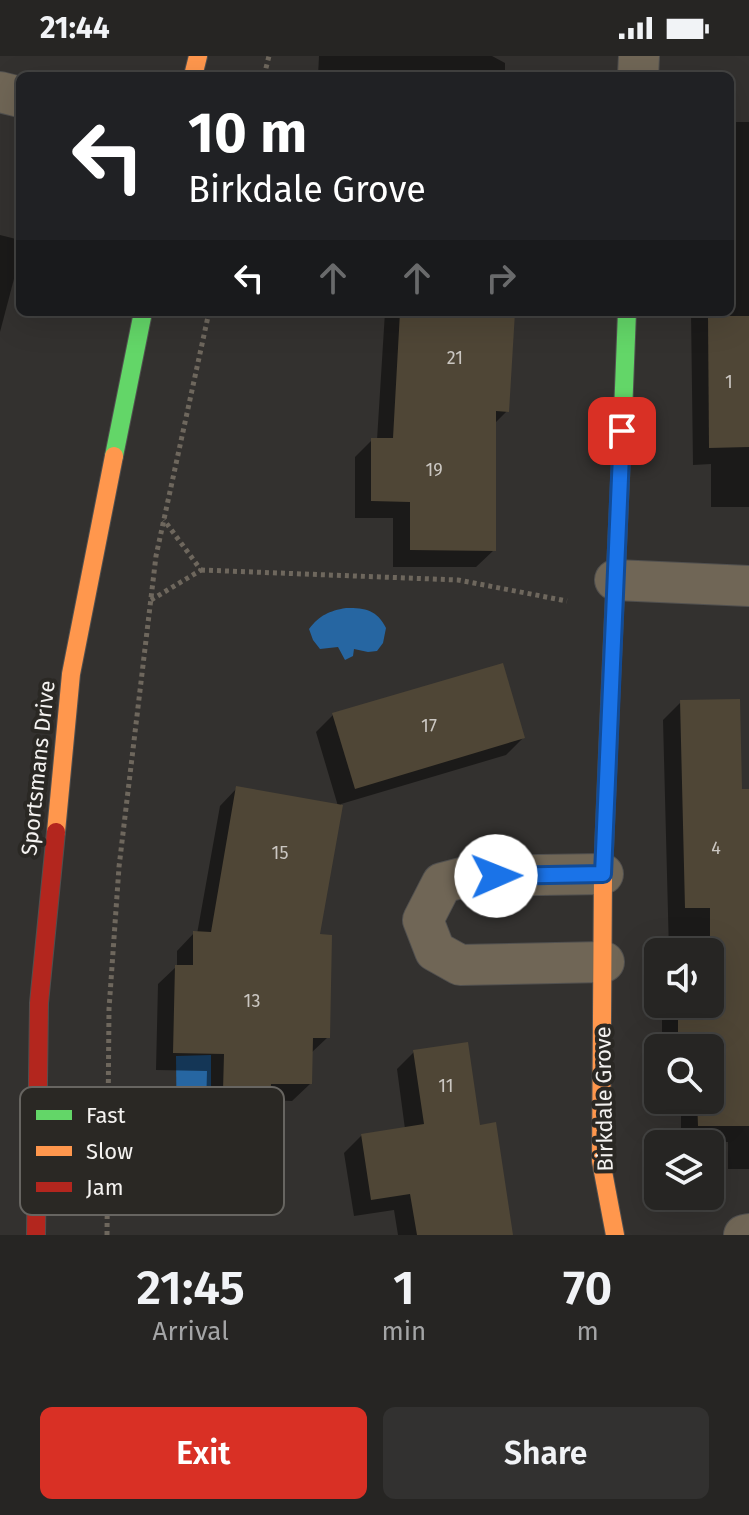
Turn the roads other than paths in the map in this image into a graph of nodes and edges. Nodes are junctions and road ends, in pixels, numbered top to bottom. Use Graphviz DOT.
graph roads {
  1 [pos="142,316"];
  2 [pos="627,316"];
  3 [pos="615,580"];
  4 [pos="749,586"];
  5 [pos="603,874"];
  6 [pos="604,962"];
  7 [pos="38,1087"];
  8 [pos="36,1215"];
  9 [pos="36,1235"];
  10 [pos="615,1235"];
  1 -- 7 [label="street, Sportsmans Drive"];
  2 -- 3 [label="street, Birkdale Grove"];
  3 -- 4 [label="street"];
  3 -- 5 [label="street, Birkdale Grove"];
  5 -- 6 [label="street, Birkdale Grove"];
  5 -- 6 [label="street"];
  6 -- 10 [label="street, Birkdale Grove"];
  8 -- 9 [label="street, Sportsmans Drive"];
}
